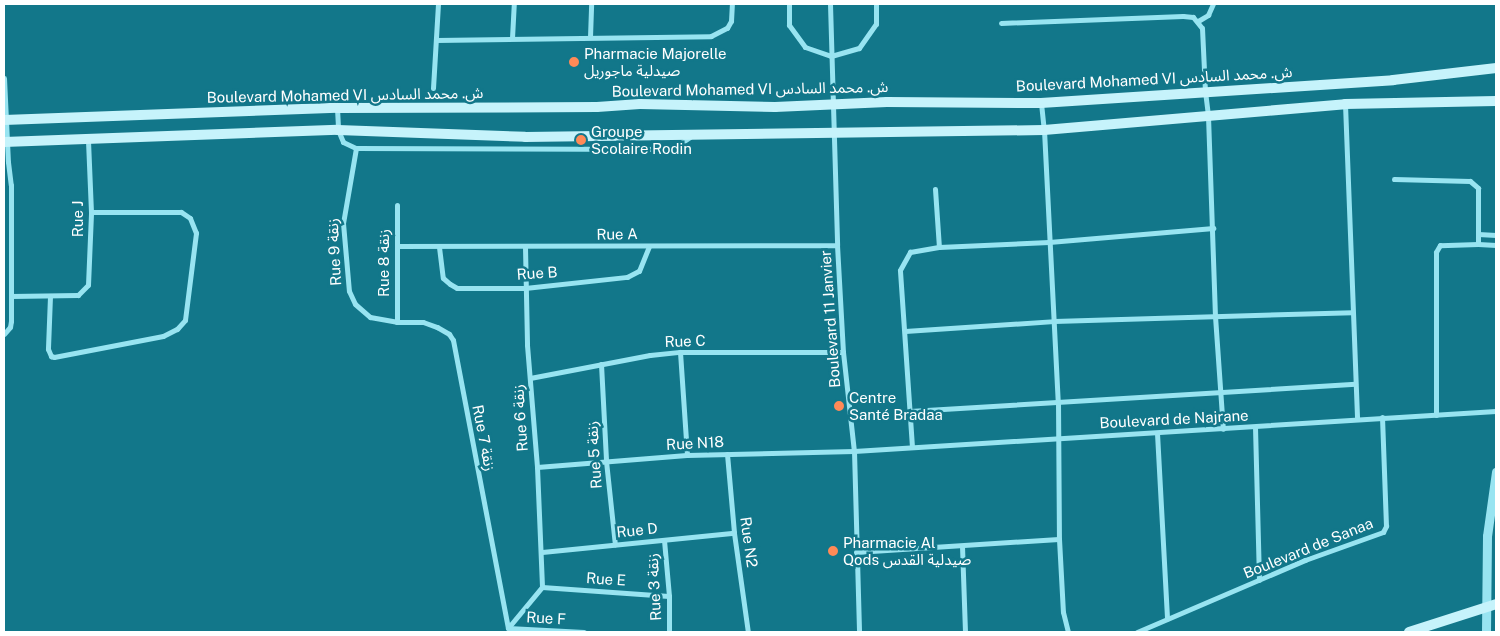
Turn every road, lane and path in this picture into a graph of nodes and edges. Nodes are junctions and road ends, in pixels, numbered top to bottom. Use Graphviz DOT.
graph roads {
  1 [pos="438,4"];
  2 [pos="514,4"];
  3 [pos="591,4"];
  4 [pos="732,4"];
  5 [pos="789,4"];
  6 [pos="830,4"];
  7 [pos="876,4"];
  8 [pos="1213,4"];
  9 [pos="1198,21"];
  10 [pos="1001,23"];
  11 [pos="590,37"];
  12 [pos="512,38"];
  13 [pos="436,40"];
  14 [pos="831,56"];
  15 [pos="1496,68"];
  16 [pos="4,78"];
  17 [pos="433,88"];
  18 [pos="1205,91"];
  19 [pos="1496,101"];
  20 [pos="1041,103"];
  21 [pos="1345,104"];
  22 [pos="833,105"];
  23 [pos="337,108"];
  24 [pos="1208,116"];
  25 [pos="5,120"];
  26 [pos="338,130"];
  27 [pos="1044,130"];
  28 [pos="833,134"];
  29 [pos="693,135"];
  30 [pos="621,136"];
  31 [pos="525,137"];
  32 [pos="88,139"];
  33 [pos="5,142"];
  34 [pos="356,148"];
  35 [pos="622,149"];
  36 [pos="524,150"];
  37 [pos="1394,179"];
  38 [pos="935,188"];
  39 [pos="397,205"];
  40 [pos="91,212"];
  41 [pos="1213,228"];
  42 [pos="1478,234"];
  43 [pos="1496,235"];
  44 [pos="1049,242"];
  45 [pos="1478,244"];
  46 [pos="836,245"];
  47 [pos="1496,245"];
  48 [pos="397,246"];
  49 [pos="649,246"];
  50 [pos="440,247"];
  51 [pos="526,247"];
  52 [pos="939,247"];
  53 [pos="4,256"];
  54 [pos="10,256"];
  55 [pos="525,288"];
  56 [pos="11,296"];
  57 [pos="50,296"];
  58 [pos="1352,312"];
  59 [pos="1215,316"];
  60 [pos="370,317"];
  61 [pos="1054,321"];
  62 [pos="397,322"];
  63 [pos="905,331"];
  64 [pos="4,334"];
  65 [pos="680,352"];
  66 [pos="844,352"];
  67 [pos="602,364"];
  68 [pos="530,378"];
  69 [pos="1355,384"];
  70 [pos="1222,394"];
  71 [pos="1058,402"];
  72 [pos="910,411"];
  73 [pos="1496,411"];
  74 [pos="1436,415"];
  75 [pos="1382,417"];
  76 [pos="1357,419"];
  77 [pos="1255,427"];
  78 [pos="1223,429"];
  79 [pos="1157,433"];
  80 [pos="1059,438"];
  81 [pos="912,446"];
  82 [pos="854,451"];
  83 [pos="727,454"];
  84 [pos="687,455"];
  85 [pos="606,461"];
  86 [pos="537,468"];
  87 [pos="1496,472"];
  88 [pos="734,533"];
  89 [pos="664,540"];
  90 [pos="1059,540"];
  91 [pos="616,545"];
  92 [pos="962,546"];
  93 [pos="542,552"];
  94 [pos="856,552"];
  95 [pos="1258,580"];
  96 [pos="542,587"];
  97 [pos="669,596"];
  98 [pos="1491,606"];
  99 [pos="1167,619"];
  100 [pos="508,628"];
  101 [pos="584,632"];
  102 [pos="669,632"];
  103 [pos="748,632"];
  104 [pos="860,632"];
  105 [pos="965,632"];
  106 [pos="1068,632"];
  107 [pos="1137,632"];
  108 [pos="1409,632"];
  109 [pos="1486,632"];
  1 -- 13 [label="street"];
  2 -- 12 [label="street"];
  3 -- 11 [label="street"];
  4 -- 11 [label="street"];
  5 -- 14 [label="street"];
  6 -- 14 [label="street, Boulevard 11 Janvier"];
  7 -- 14 [label="street"];
  8 -- 9 [label="street"];
  9 -- 10 [label="street"];
  9 -- 18 [label="street"];
  11 -- 12 [label="street"];
  12 -- 13 [label="street"];
  13 -- 17 [label="street"];
  14 -- 22 [label="street, Boulevard 11 Janvier"];
  15 -- 18 [label="main road, Boulevard Mohamed VI ش. محمد السادس"];
  16 -- 25 [label="street"];
  18 -- 20 [label="main road, Boulevard Mohamed VI ش. محمد السادس"];
  18 -- 24 [label="street"];
  19 -- 21 [label="main road"];
  20 -- 22 [label="main road, Boulevard Mohamed VI ش. محمد السادس"];
  20 -- 27 [label="street"];
  21 -- 24 [label="main road"];
  21 -- 58 [label="street"];
  22 -- 23 [label="main road, Boulevard Mohamed VI ش. محمد السادس"];
  22 -- 28 [label="street, Boulevard 11 Janvier"];
  23 -- 25 [label="main road, Boulevard Mohamed VI ش. محمد السادس"];
  23 -- 26 [label="street"];
  24 -- 27 [label="main road"];
  24 -- 41 [label="street"];
  25 -- 33 [label="street"];
  26 -- 31 [label="main road"];
  26 -- 32 [label="main road"];
  26 -- 34 [label="street"];
  27 -- 28 [label="main road"];
  27 -- 44 [label="street"];
  28 -- 29 [label="main road"];
  28 -- 46 [label="street, Boulevard 11 Janvier"];
  29 -- 30 [label="main road"];
  29 -- 35 [label="street"];
  30 -- 31 [label="main road"];
  30 -- 35 [label="street"];
  31 -- 36 [label="street"];
  32 -- 33 [label="main road"];
  32 -- 40 [label="street, Rue J"];
  33 -- 54 [label="street"];
  34 -- 36 [label="street"];
  34 -- 60 [label="street, Rue 9 زنقة"];
  35 -- 36 [label="street"];
  37 -- 42 [label="street"];
  38 -- 52 [label="street"];
  39 -- 48 [label="street, Rue 8 زنقة"];
  40 -- 57 [label="street, Rue J"];
  40 -- 57 [label="street"];
  41 -- 44 [label="street"];
  41 -- 59 [label="street"];
  42 -- 43 [label="street"];
  42 -- 45 [label="street"];
  44 -- 52 [label="street"];
  44 -- 61 [label="street"];
  45 -- 47 [label="street"];
  45 -- 74 [label="street"];
  46 -- 49 [label="street, Rue A"];
  46 -- 66 [label="street, Boulevard 11 Janvier"];
  48 -- 50 [label="street, Rue A"];
  48 -- 62 [label="street, Rue 8 زنقة"];
  49 -- 51 [label="street, Rue A"];
  49 -- 55 [label="street, Rue B"];
  50 -- 51 [label="street, Rue A"];
  50 -- 55 [label="street, Rue B"];
  51 -- 55 [label="street, Rue 6 زنقة"];
  52 -- 63 [label="street"];
  53 -- 54 [label="street"];
  54 -- 56 [label="street"];
  55 -- 68 [label="street, Rue 6 زنقة"];
  56 -- 57 [label="street"];
  56 -- 64 [label="street"];
  58 -- 59 [label="street"];
  58 -- 69 [label="street"];
  59 -- 61 [label="street"];
  59 -- 70 [label="street"];
  60 -- 62 [label="street, Rue 7 زنقة"];
  61 -- 63 [label="street"];
  61 -- 71 [label="street"];
  62 -- 100 [label="street, Rue 7 زنقة"];
  63 -- 72 [label="street"];
  65 -- 66 [label="street, Rue C"];
  65 -- 67 [label="street, Rue C"];
  65 -- 84 [label="street"];
  66 -- 82 [label="street, Boulevard 11 Janvier"];
  67 -- 68 [label="street, Rue C"];
  67 -- 85 [label="street, Rue 5 زنقة"];
  68 -- 86 [label="street, Rue 6 زنقة"];
  69 -- 70 [label="street"];
  69 -- 76 [label="street"];
  70 -- 71 [label="street"];
  70 -- 78 [label="street"];
  71 -- 72 [label="street"];
  71 -- 80 [label="street"];
  72 -- 81 [label="street"];
  73 -- 74 [label="street, Boulevard de Najrane"];
  74 -- 75 [label="street, Boulevard de Najrane"];
  75 -- 76 [label="street, Boulevard de Najrane"];
  75 -- 95 [label="street, Boulevard de Sanaa"];
  76 -- 77 [label="street, Boulevard de Najrane"];
  77 -- 78 [label="street, Boulevard de Najrane"];
  77 -- 95 [label="street"];
  78 -- 79 [label="street, Boulevard de Najrane"];
  79 -- 80 [label="street, Boulevard de Najrane"];
  79 -- 99 [label="street"];
  80 -- 81 [label="street, Boulevard de Najrane"];
  80 -- 90 [label="street"];
  81 -- 82 [label="street, Boulevard de Najrane"];
  82 -- 83 [label="street, Rue N18"];
  82 -- 94 [label="street, Boulevard 11 Janvier"];
  83 -- 84 [label="street, Rue N18"];
  83 -- 88 [label="street, Rue N2"];
  84 -- 85 [label="street, Rue N18"];
  85 -- 86 [label="street, Rue N18"];
  85 -- 91 [label="street, Rue 5 زنقة"];
  86 -- 93 [label="street, Rue 6 زنقة"];
  87 -- 98 [label="street"];
  88 -- 89 [label="street, Rue D"];
  88 -- 103 [label="street, Rue N2"];
  89 -- 91 [label="street, Rue D"];
  89 -- 97 [label="street, Rue 3 زنقة"];
  90 -- 92 [label="street"];
  90 -- 106 [label="street"];
  91 -- 93 [label="street, Rue D"];
  92 -- 94 [label="street"];
  92 -- 105 [label="street"];
  93 -- 96 [label="street, Rue 6 زنقة"];
  94 -- 104 [label="street, Boulevard 11 Janvier"];
  95 -- 99 [label="street, Boulevard de Sanaa"];
  96 -- 97 [label="street, Rue E"];
  96 -- 100 [label="street"];
  97 -- 102 [label="street, Rue 3 زنقة"];
  98 -- 108 [label="main road"];
  98 -- 109 [label="street"];
  99 -- 107 [label="street, Boulevard de Sanaa"];
  100 -- 101 [label="street, Rue F"];
}
